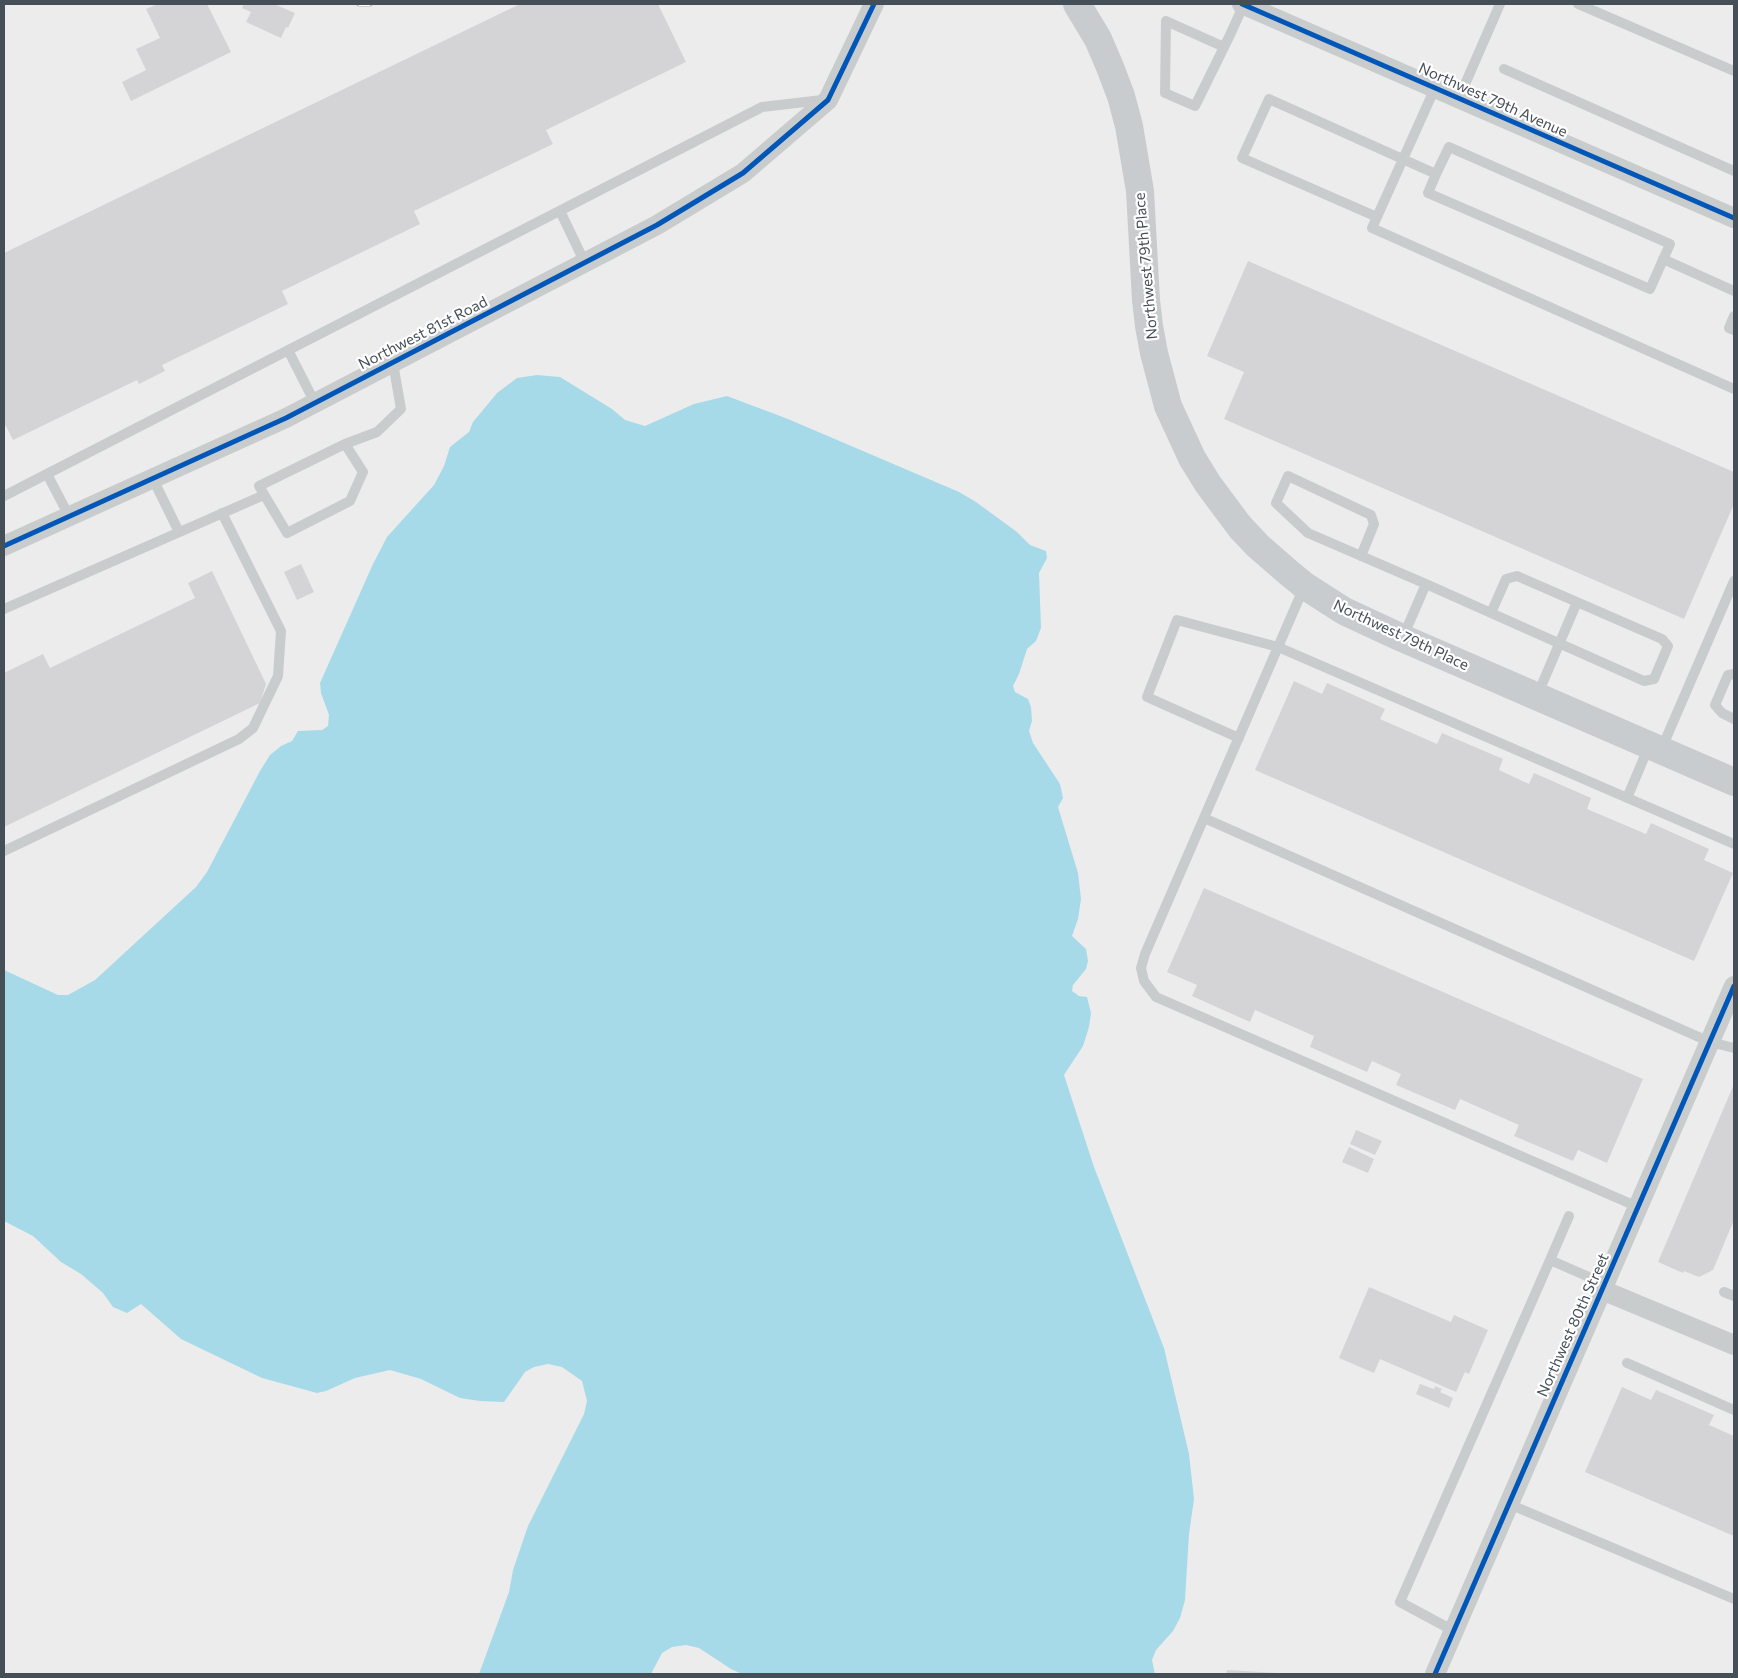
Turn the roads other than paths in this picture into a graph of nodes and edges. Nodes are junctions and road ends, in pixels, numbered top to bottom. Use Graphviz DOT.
graph roads {
  1 [pos="874,4"];
  2 [pos="1243,4"];
  3 [pos="1500,4"];
  4 [pos="1578,4"];
  5 [pos="1086,6"];
  6 [pos="1224,47"];
  7 [pos="1504,69"];
  8 [pos="1734,71"];
  9 [pos="1435,88"];
  10 [pos="1459,98"];
  11 [pos="828,100"];
  12 [pos="1403,160"];
  13 [pos="1734,171"];
  14 [pos="1436,174"];
  15 [pos="560,211"];
  16 [pos="1377,217"];
  17 [pos="1734,218"];
  18 [pos="1663,259"];
  19 [pos="585,263"];
  20 [pos="1734,291"];
  21 [pos="1734,316"];
  22 [pos="1734,330"];
  23 [pos="288,350"];
  24 [pos="393,363"];
  25 [pos="1734,389"];
  26 [pos="315,403"];
  27 [pos="345,444"];
  28 [pos="47,474"];
  29 [pos="153,479"];
  30 [pos="264,494"];
  31 [pos="4,496"];
  32 [pos="222,513"];
  33 [pos="69,516"];
  34 [pos="179,532"];
  35 [pos="4,546"];
  36 [pos="1360,556"];
  37 [pos="1734,581"];
  38 [pos="1426,584"];
  39 [pos="1305,586"];
  40 [pos="1577,602"];
  41 [pos="4,609"];
  42 [pos="1490,613"];
  43 [pos="1402,638"];
  44 [pos="1559,644"];
  45 [pos="1278,648"];
  46 [pos="1734,674"];
  47 [pos="1536,696"];
  48 [pos="1734,719"];
  49 [pos="1239,738"];
  50 [pos="1655,748"];
  51 [pos="1734,782"];
  52 [pos="1627,798"];
  53 [pos="1204,818"];
  54 [pos="1734,844"];
  55 [pos="4,851"];
  56 [pos="1734,986"];
  57 [pos="1710,1042"];
  58 [pos="1734,1048"];
  59 [pos="1638,1207"];
  60 [pos="1569,1216"];
  61 [pos="1550,1260"];
  62 [pos="1604,1287"];
  63 [pos="1724,1292"];
  64 [pos="1734,1296"];
  65 [pos="1734,1345"];
  66 [pos="1627,1363"];
  67 [pos="1734,1410"];
  68 [pos="1509,1504"];
  69 [pos="1734,1599"];
  70 [pos="1454,1631"];
  71 [pos="1435,1674"];
  1 -- 11 [label="street"];
  2 -- 6 [label="lane"];
  2 -- 9 [label="street, Northwest 79th Avenue"];
  3 -- 10 [label="lane"];
  4 -- 8 [label="lane"];
  5 -- 39 [label="main road, Northwest 79th Place"];
  6 -- 6 [label="lane"];
  7 -- 13 [label="lane"];
  9 -- 10 [label="street, Northwest 79th Avenue"];
  9 -- 12 [label="lane"];
  10 -- 17 [label="street, Northwest 79th Avenue"];
  11 -- 15 [label="lane"];
  11 -- 19 [label="street, Northwest 81st Road"];
  12 -- 14 [label="lane"];
  12 -- 16 [label="lane"];
  12 -- 16 [label="lane"];
  14 -- 18 [label="lane"];
  14 -- 18 [label="lane"];
  15 -- 19 [label="lane"];
  15 -- 23 [label="lane"];
  16 -- 25 [label="lane"];
  18 -- 20 [label="lane"];
  19 -- 24 [label="street, Northwest 81st Road"];
  21 -- 22 [label="lane"];
  23 -- 26 [label="lane"];
  23 -- 28 [label="lane"];
  24 -- 26 [label="street, Northwest 81st Road"];
  24 -- 27 [label="lane"];
  26 -- 29 [label="street, Northwest 81st Road"];
  27 -- 30 [label="lane"];
  27 -- 30 [label="lane"];
  28 -- 31 [label="lane"];
  28 -- 33 [label="lane"];
  29 -- 33 [label="street, Northwest 81st Road"];
  29 -- 34 [label="lane"];
  30 -- 32 [label="lane"];
  32 -- 34 [label="lane"];
  32 -- 55 [label="lane"];
  33 -- 35 [label="street, Northwest 81st Road"];
  34 -- 41 [label="lane"];
  36 -- 36 [label="lane"];
  36 -- 38 [label="lane"];
  37 -- 50 [label="lane"];
  38 -- 42 [label="lane"];
  38 -- 43 [label="lane"];
  39 -- 43 [label="main road, Northwest 79th Place"];
  39 -- 45 [label="lane"];
  40 -- 42 [label="lane"];
  40 -- 44 [label="lane"];
  40 -- 44 [label="lane"];
  42 -- 44 [label="lane"];
  43 -- 47 [label="main road, Northwest 79th Place"];
  44 -- 47 [label="lane"];
  45 -- 49 [label="lane"];
  45 -- 49 [label="lane"];
  45 -- 52 [label="lane"];
  46 -- 48 [label="lane"];
  47 -- 50 [label="main road, Northwest 79th Place"];
  49 -- 53 [label="lane"];
  50 -- 51 [label="main road, Northwest 79th Place"];
  50 -- 52 [label="lane"];
  52 -- 54 [label="lane"];
  53 -- 57 [label="lane"];
  53 -- 59 [label="lane"];
  56 -- 57 [label="street, Northwest 80th Street"];
  57 -- 58 [label="lane"];
  57 -- 59 [label="street, Northwest 80th Street"];
  59 -- 62 [label="street, Northwest 80th Street"];
  60 -- 61 [label="lane"];
  61 -- 62 [label="lane"];
  61 -- 70 [label="lane"];
  62 -- 65 [label="street"];
  62 -- 68 [label="street, Northwest 80th Street"];
  63 -- 64 [label="lane"];
  66 -- 67 [label="lane"];
  68 -- 69 [label="lane"];
  68 -- 70 [label="street, Northwest 80th Street"];
  70 -- 71 [label="street, Northwest 80th Street"];
}
